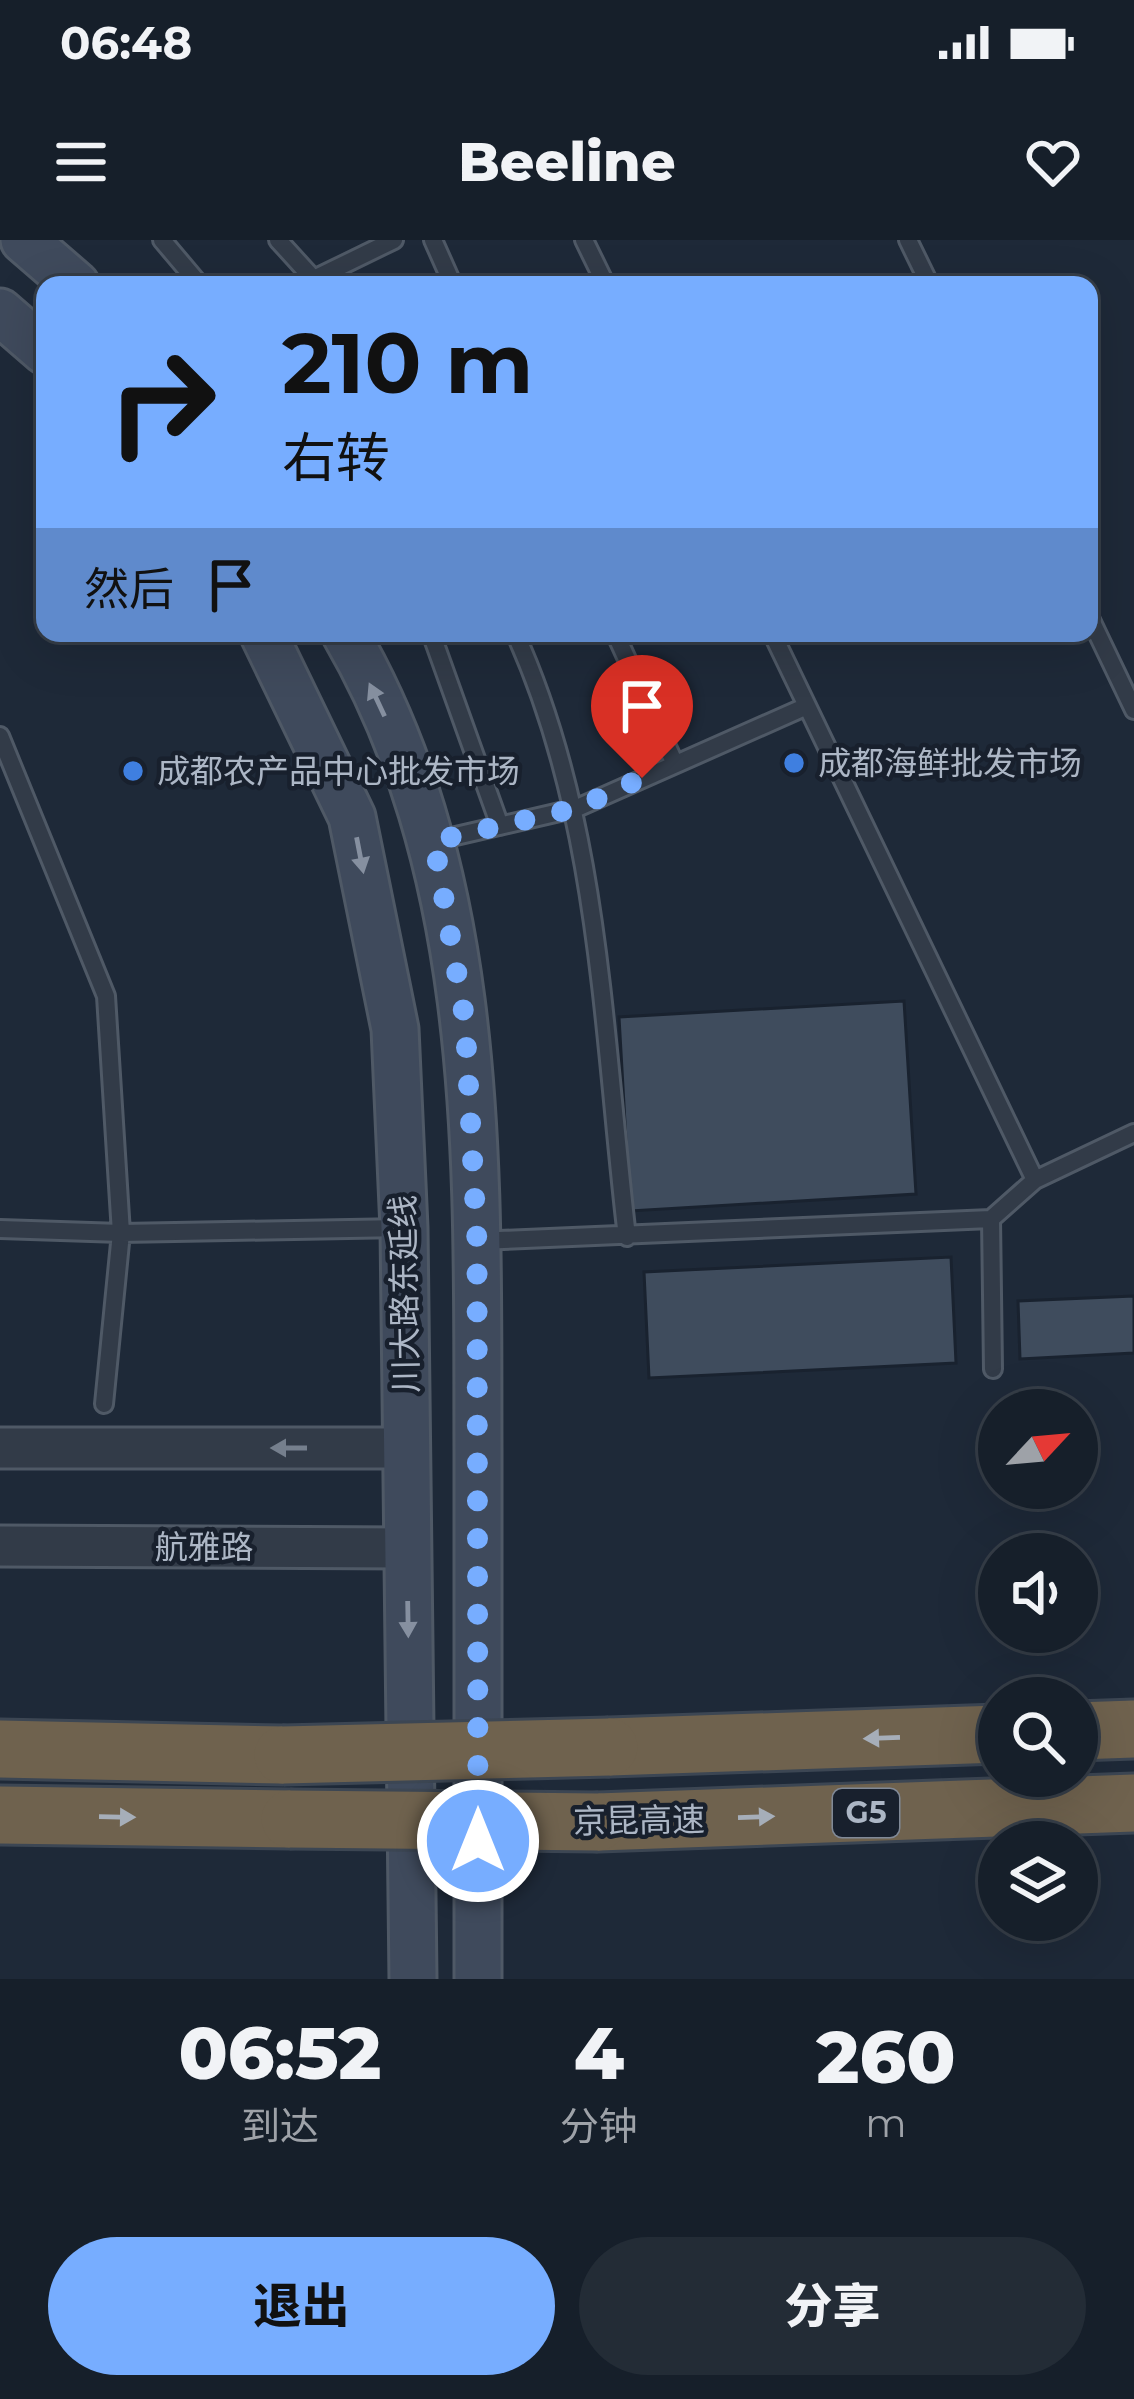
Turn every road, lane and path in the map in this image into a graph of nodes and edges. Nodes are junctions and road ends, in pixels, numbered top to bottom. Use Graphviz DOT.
graph roads {
  1 [pos="24,240"];
  2 [pos="162,240"];
  3 [pos="278,240"];
  4 [pos="394,240"];
  5 [pos="433,240"];
  6 [pos="584,240"];
  7 [pos="908,240"];
  8 [pos="66,276"];
  9 [pos="192,276"];
  10 [pos="311,276"];
  11 [pos="327,276"];
  12 [pos="450,276"];
  13 [pos="602,276"];
  14 [pos="926,276"];
  15 [pos="0,312"];
  16 [pos="36,343"];
  17 [pos="1098,635"];
  18 [pos="267,642"];
  19 [pos="349,642"];
  20 [pos="433,642"];
  21 [pos="519,642"];
  22 [pos="618,642"];
  23 [pos="776,642"];
  24 [pos="807,706"];
  25 [pos="1134,710"];
  26 [pos="0,736"];
  27 [pos="675,764"];
  28 [pos="577,808"];
  29 [pos="500,826"];
  30 [pos="434,841"];
  31 [pos="1134,1133"];
  32 [pos="1035,1180"];
  33 [pos="992,1219"];
  34 [pos="0,1228"];
  35 [pos="404,1228"];
  36 [pos="121,1233"];
  37 [pos="627,1237"];
  38 [pos="477,1241"];
  39 [pos="993,1370"];
  40 [pos="104,1404"];
  41 [pos="0,1448"];
  42 [pos="406,1448"];
  43 [pos="0,1546"];
  44 [pos="407,1548"];
  45 [pos="1134,1730"];
  46 [pos="1098,1731"];
  47 [pos="978,1735"];
  48 [pos="0,1749"];
  49 [pos="1134,1803"];
  50 [pos="0,1815"];
  51 [pos="413,1979"];
  52 [pos="478,1979"];
  1 -- 8 [label="main road"];
  2 -- 9 [label="lane"];
  3 -- 10 [label="lane"];
  4 -- 11 [label="lane"];
  5 -- 12 [label="lane"];
  6 -- 13 [label="lane"];
  7 -- 14 [label="lane"];
  15 -- 16 [label="main road"];
  17 -- 25 [label="lane"];
  18 -- 35 [label="main road, 川大路东延线, one-way"];
  30 -- 19 [label="main road, one-way"];
  20 -- 29 [label="lane"];
  21 -- 28 [label="lane"];
  22 -- 27 [label="lane"];
  23 -- 24 [label="lane"];
  24 -- 27 [label="lane"];
  24 -- 32 [label="lane"];
  26 -- 36 [label="lane"];
  27 -- 28 [label="lane"];
  28 -- 29 [label="lane"];
  28 -- 37 [label="lane"];
  29 -- 30 [label="lane"];
  30 -- 38 [label="main road"];
  31 -- 32 [label="lane"];
  32 -- 33 [label="lane"];
  33 -- 37 [label="lane"];
  33 -- 39 [label="lane"];
  34 -- 36 [label="lane"];
  35 -- 36 [label="lane"];
  35 -- 42 [label="main road, 川大路东延线"];
  36 -- 40 [label="lane"];
  37 -- 38 [label="lane"];
  38 -- 52 [label="main road"];
  42 -- 41 [label="street, one-way"];
  42 -- 44 [label="main road, 川大路东延线"];
  43 -- 44 [label="street, 航雅路"];
  44 -- 51 [label="main road, 川大路东延线, one-way"];
  45 -- 46 [label="highway"];
  47 -- 48 [label="highway, one-way, bridge"];
  50 -- 49 [label="highway, 京昆高速 / G5, one-way, bridge"];
}
